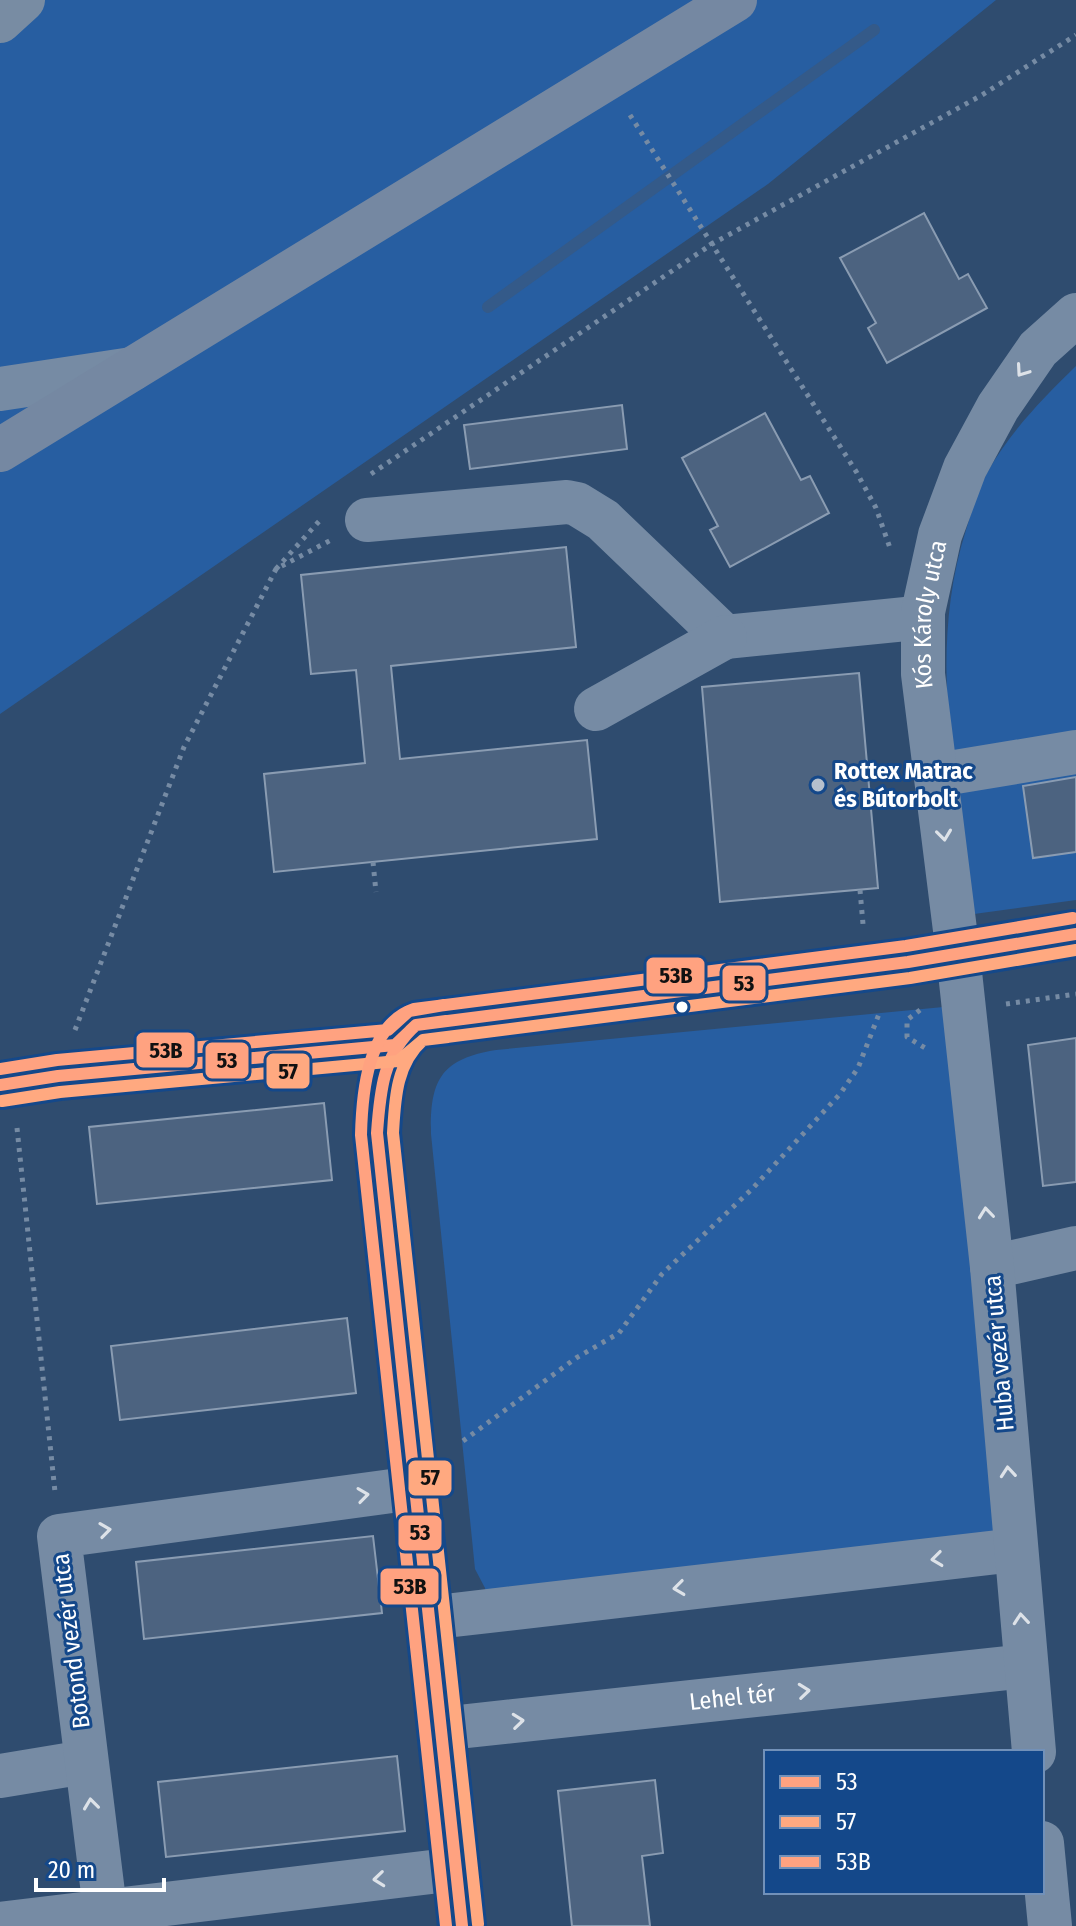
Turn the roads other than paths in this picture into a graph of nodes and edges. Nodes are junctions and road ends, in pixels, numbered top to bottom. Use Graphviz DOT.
graph roads {
  1 [pos="23,0"];
  2 [pos="735,0"];
  3 [pos="0,21"];
  4 [pos="1076,315"];
  5 [pos="132,369"];
  6 [pos="0,389"];
  7 [pos="0,450"];
  8 [pos="354,503"];
  9 [pos="906,619"];
  10 [pos="725,637"];
  11 [pos="596,709"];
  12 [pos="1076,752"];
  13 [pos="937,775"];
  14 [pos="1076,934"];
  15 [pos="958,954"];
  16 [pos="395,1045"];
  17 [pos="8,1099"];
  18 [pos="1076,1248"];
  19 [pos="992,1267"];
  20 [pos="414,1488"];
  21 [pos="1015,1550"];
  22 [pos="428,1618"];
  23 [pos="1025,1666"];
  24 [pos="440,1729"];
  25 [pos="1034,1750"];
  26 [pos="85,1762"];
  27 [pos="0,1776"];
  28 [pos="1044,1864"];
  29 [pos="456,1869"];
  30 [pos="105,1909"];
  31 [pos="0,1924"];
  32 [pos="462,1926"];
  33 [pos="1050,1926"];
  1 -- 3 [label="highway"];
  2 -- 5 [label="main road"];
  4 -- 13 [label="street, Kós Károly utca, one-way"];
  5 -- 6 [label="street"];
  5 -- 7 [label="main road"];
  8 -- 10 [label="street"];
  9 -- 10 [label="street"];
  10 -- 11 [label="street"];
  12 -- 13 [label="street"];
  13 -- 15 [label="street, Kós Károly utca, one-way"];
  14 -- 15 [label="street"];
  15 -- 16 [label="street"];
  19 -- 15 [label="street, Huba vezér utca, one-way"];
  16 -- 17 [label="street"];
  16 -- 20 [label="street"];
  18 -- 19 [label="street"];
  21 -- 19 [label="street, Huba vezér utca, one-way"];
  20 -- 22 [label="street"];
  26 -- 20 [label="street, Botond vezér utca, one-way"];
  21 -- 22 [label="street, one-way"];
  23 -- 21 [label="street, Huba vezér utca, one-way"];
  22 -- 24 [label="street"];
  24 -- 23 [label="street, Lehel tér, one-way"];
  23 -- 25 [label="street, Huba vezér utca"];
  24 -- 29 [label="street"];
  26 -- 27 [label="street"];
  30 -- 26 [label="street, Botond vezér utca, one-way"];
  28 -- 33 [label="street"];
  29 -- 30 [label="street, one-way"];
  29 -- 32 [label="street"];
  30 -- 31 [label="street"];
}
